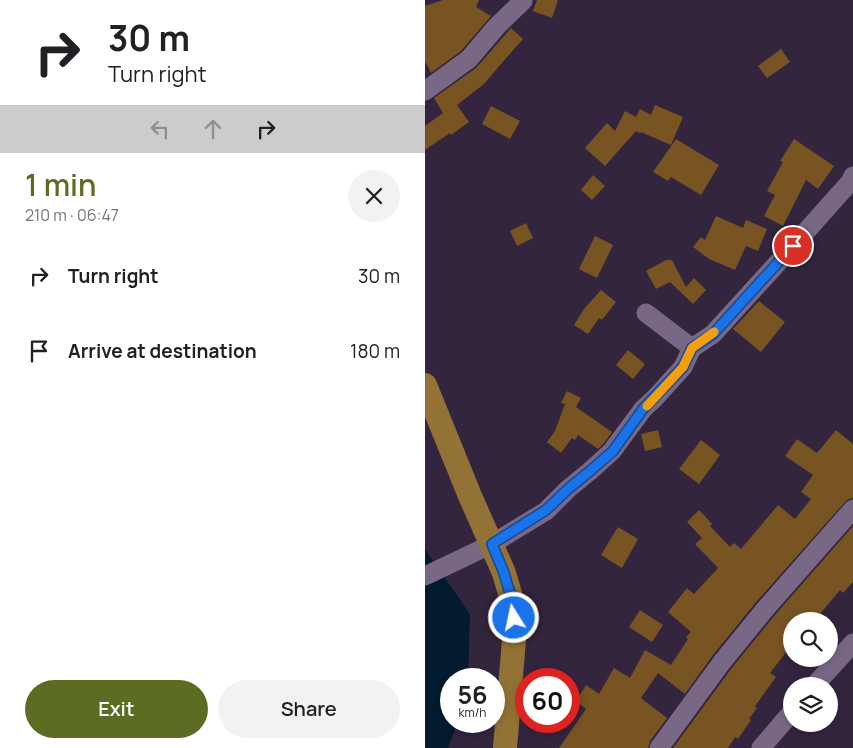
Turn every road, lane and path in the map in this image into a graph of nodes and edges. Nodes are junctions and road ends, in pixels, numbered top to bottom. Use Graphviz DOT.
graph roads {
  1 [pos="523,0"];
  2 [pos="425,91"];
  3 [pos="853,176"];
  4 [pos="646,313"];
  5 [pos="692,348"];
  6 [pos="425,385"];
  7 [pos="853,508"];
  8 [pos="492,544"];
  9 [pos="425,576"];
  10 [pos="853,643"];
  11 [pos="822,677"];
  12 [pos="783,722"];
  13 [pos="505,748"];
  14 [pos="659,748"];
  15 [pos="761,748"];
  1 -- 2 [label="street"];
  3 -- 5 [label="street"];
  4 -- 5 [label="street"];
  5 -- 8 [label="street"];
  6 -- 8 [label="main road"];
  7 -- 14 [label="street"];
  8 -- 9 [label="street"];
  8 -- 13 [label="main road"];
  10 -- 11 [label="street"];
  12 -- 15 [label="street"];
}
